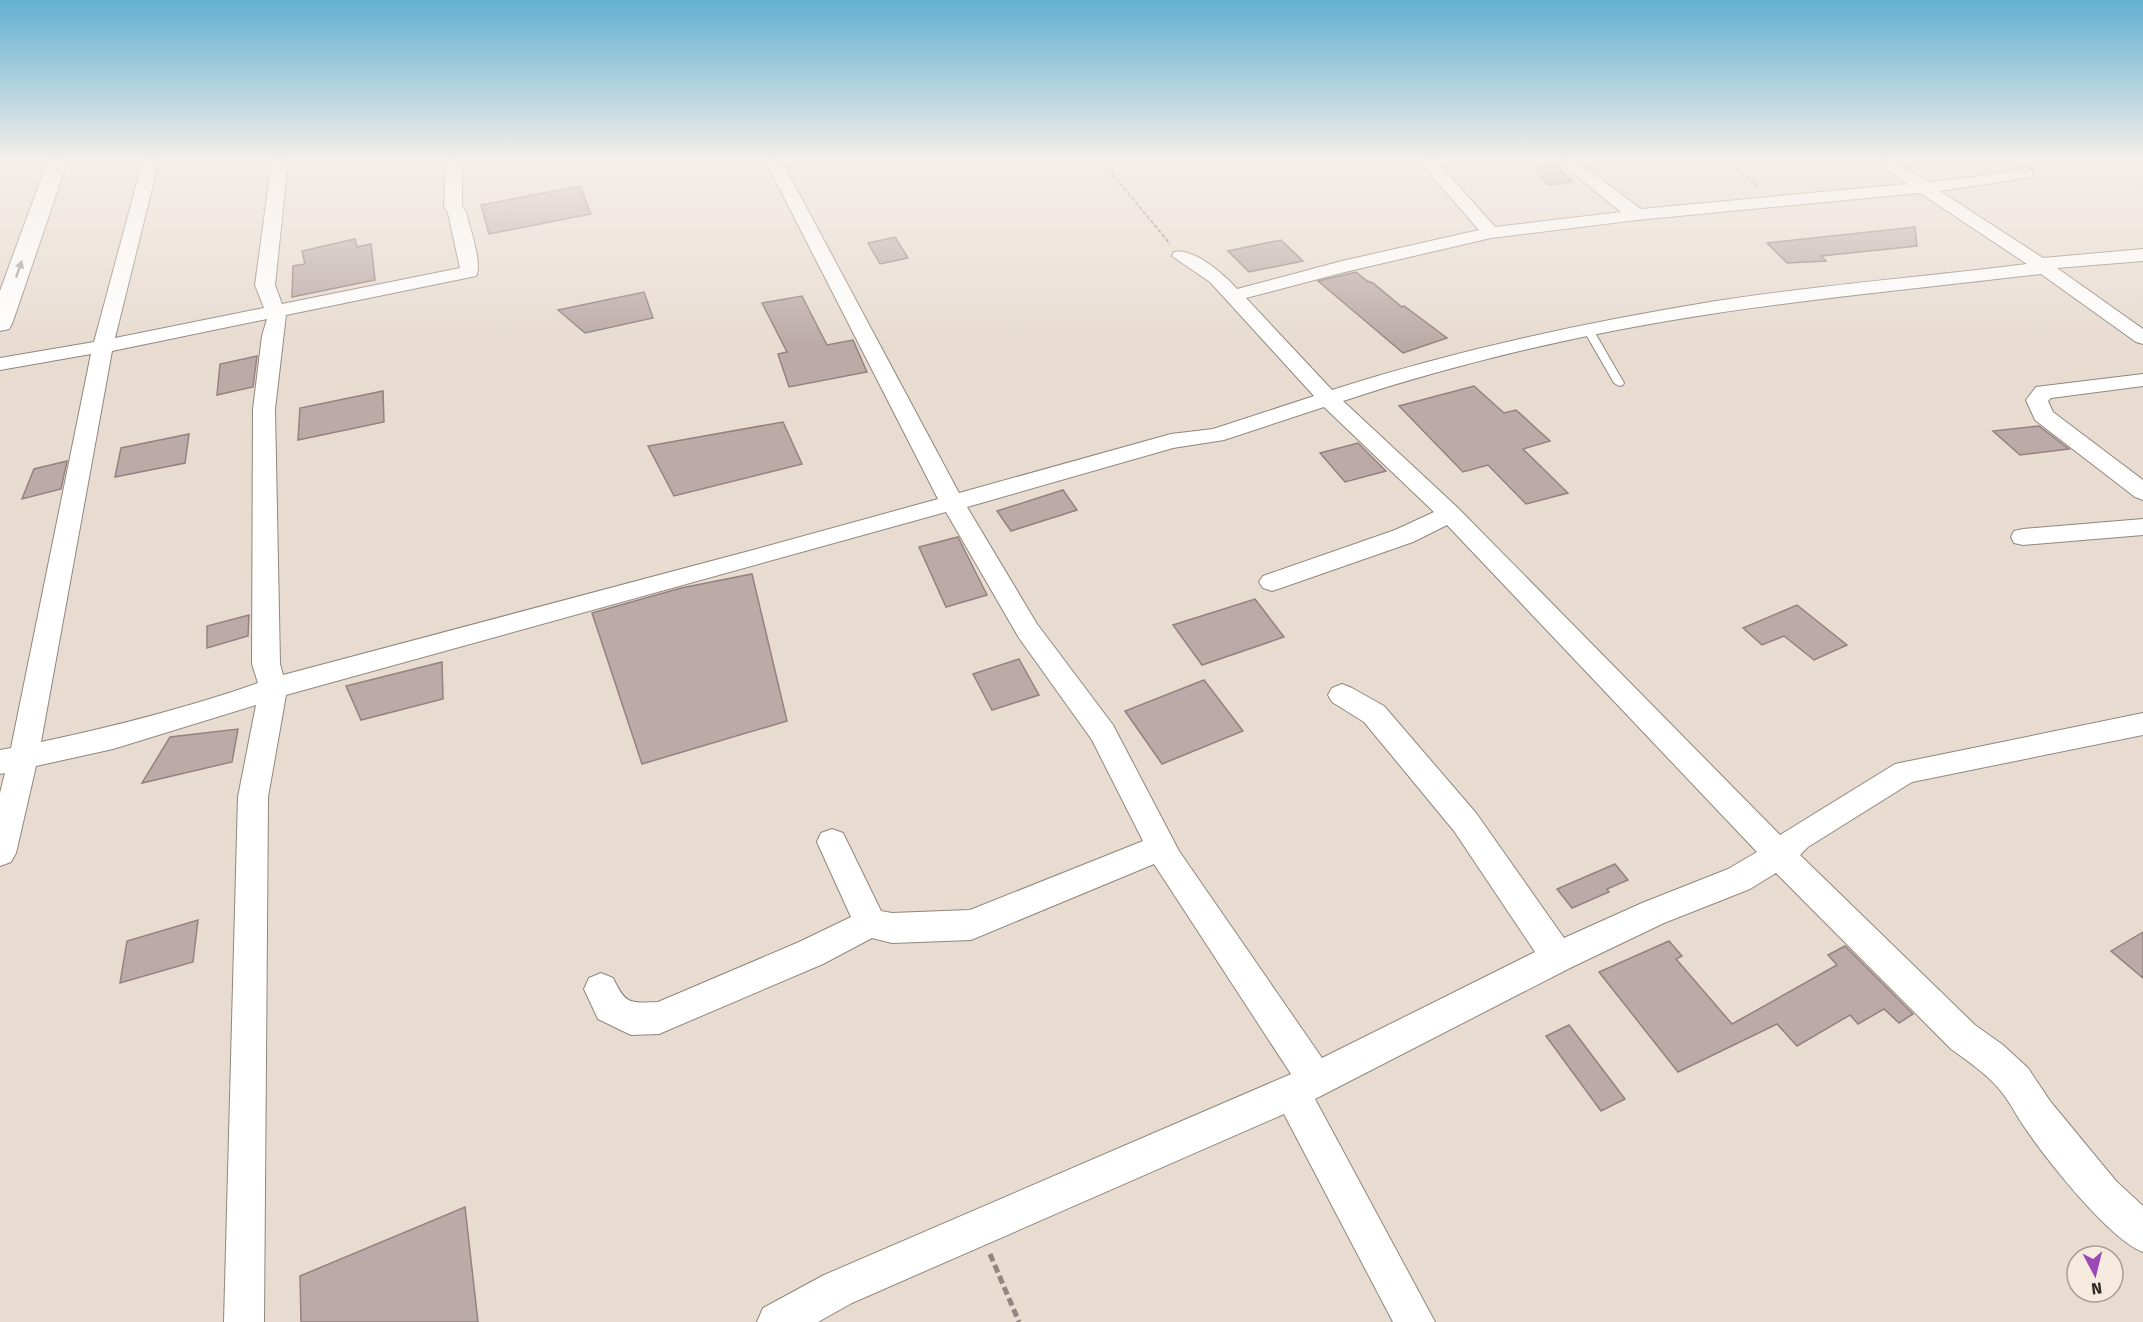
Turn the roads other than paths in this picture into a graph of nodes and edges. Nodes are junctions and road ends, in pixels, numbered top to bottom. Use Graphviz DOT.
graph roads {
  1 [pos="36,222"];
  2 [pos="135,222"];
  3 [pos="273,222"];
  4 [pos="458,222"];
  5 [pos="805,222"];
  6 [pos="1481,222"];
  7 [pos="1583,222"];
  8 [pos="1976,222"];
  9 [pos="1491,233"];
  10 [pos="2143,255"];
  11 [pos="1180,256"];
  12 [pos="2042,266"];
  13 [pos="1232,296"];
  14 [pos="274,311"];
  15 [pos="0,324"];
  16 [pos="1589,331"];
  17 [pos="2143,338"];
  18 [pos="104,346"];
  19 [pos="0,364"];
  20 [pos="2143,380"];
  21 [pos="1619,383"];
  22 [pos="1327,398"];
  23 [pos="2143,492"];
  24 [pos="952,502"];
  25 [pos="1450,514"];
  26 [pos="2143,527"];
  27 [pos="2023,537"];
  28 [pos="1272,582"];
  29 [pos="273,688"];
  30 [pos="1342,695"];
  31 [pos="2143,724"];
  32 [pos="24,756"];
  33 [pos="0,762"];
  34 [pos="832,842"];
  35 [pos="1161,847"];
  36 [pos="0,853"];
  37 [pos="1779,855"];
  38 [pos="870,923"];
  39 [pos="1558,957"];
  40 [pos="601,989"];
  41 [pos="1304,1086"];
  42 [pos="2143,1233"];
  43 [pos="244,1322"];
  44 [pos="777,1322"];
  45 [pos="1415,1322"];
  15 -- 1 [label="highway, one-way"];
  2 -- 18 [label="street"];
  3 -- 14 [label="street"];
  4 -- 14 [label="street"];
  5 -- 24 [label="street"];
  6 -- 9 [label="street"];
  7 -- 9 [label="street"];
  8 -- 12 [label="street"];
  9 -- 13 [label="street"];
  10 -- 12 [label="street"];
  11 -- 13 [label="street"];
  12 -- 16 [label="street"];
  12 -- 17 [label="street"];
  13 -- 22 [label="street"];
  14 -- 18 [label="street"];
  14 -- 29 [label="street"];
  16 -- 21 [label="lane"];
  16 -- 22 [label="street"];
  18 -- 19 [label="street"];
  18 -- 32 [label="street"];
  20 -- 23 [label="street"];
  22 -- 24 [label="street"];
  22 -- 25 [label="street"];
  24 -- 29 [label="street"];
  24 -- 35 [label="street"];
  25 -- 28 [label="street"];
  25 -- 37 [label="street"];
  26 -- 27 [label="street"];
  29 -- 32 [label="street"];
  29 -- 43 [label="street"];
  30 -- 39 [label="street"];
  31 -- 37 [label="street"];
  32 -- 33 [label="street"];
  32 -- 36 [label="street"];
  34 -- 38 [label="street"];
  35 -- 38 [label="street"];
  35 -- 41 [label="street"];
  37 -- 39 [label="street"];
  37 -- 42 [label="street"];
  38 -- 40 [label="street"];
  39 -- 41 [label="street"];
  41 -- 44 [label="street"];
  41 -- 45 [label="street"];
}
